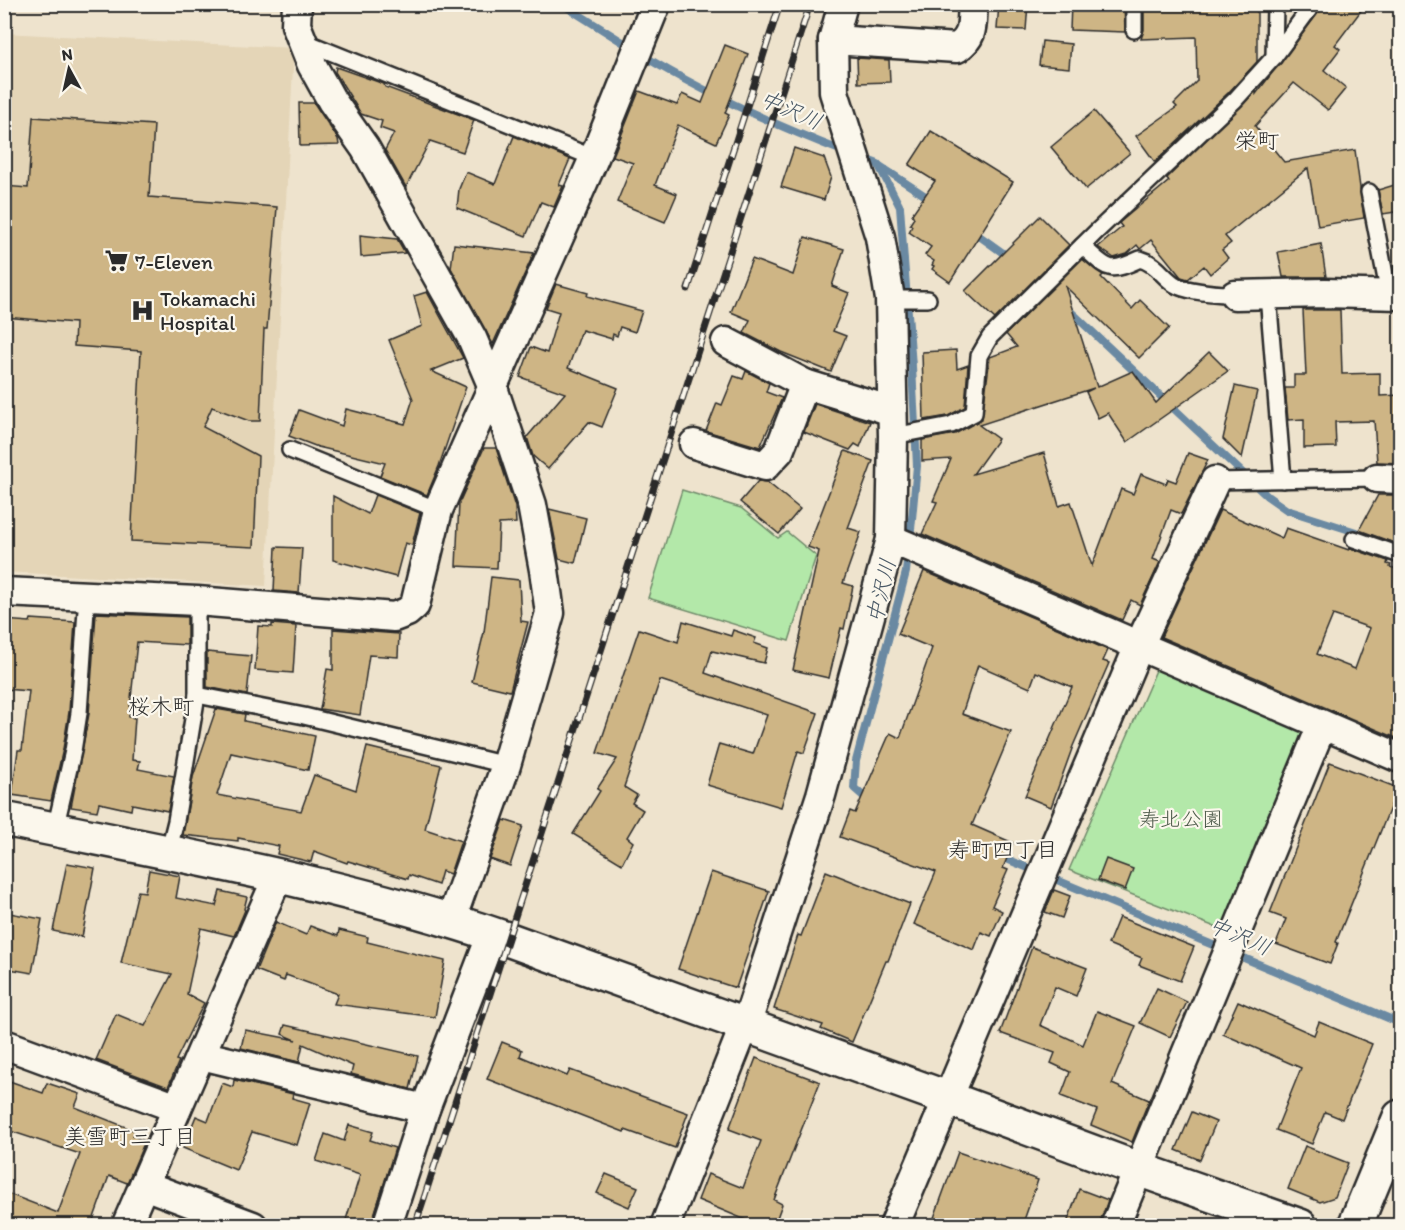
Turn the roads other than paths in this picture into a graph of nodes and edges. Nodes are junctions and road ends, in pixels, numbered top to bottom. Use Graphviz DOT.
graph roads {
  1 [pos="297,4"];
  2 [pos="656,4"];
  3 [pos="843,4"];
  4 [pos="973,4"];
  5 [pos="1134,4"];
  6 [pos="1275,4"];
  7 [pos="1313,4"];
  8 [pos="1134,30"];
  9 [pos="833,40"];
  10 [pos="303,41"];
  11 [pos="1274,57"];
  12 [pos="594,158"];
  13 [pos="1369,192"];
  14 [pos="1082,246"];
  15 [pos="1235,295"];
  16 [pos="1268,295"];
  17 [pos="1395,295"];
  18 [pos="890,299"];
  19 [pos="928,299"];
  20 [pos="726,342"];
  21 [pos="805,384"];
  22 [pos="492,385"];
  23 [pos="892,423"];
  24 [pos="694,444"];
  25 [pos="290,450"];
  26 [pos="1389,478"];
  27 [pos="1215,480"];
  28 [pos="1283,480"];
  29 [pos="438,510"];
  30 [pos="891,539"];
  31 [pos="1354,539"];
  32 [pos="1401,555"];
  33 [pos="4,592"];
  34 [pos="87,595"];
  35 [pos="197,601"];
  36 [pos="1139,646"];
  37 [pos="196,695"];
  38 [pos="1322,724"];
  39 [pos="1401,758"];
  40 [pos="506,765"];
  41 [pos="4,819"];
  42 [pos="55,830"];
  43 [pos="168,853"];
  44 [pos="278,876"];
  45 [pos="452,920"];
  46 [pos="492,934"];
  47 [pos="745,1026"];
  48 [pos="4,1044"];
  49 [pos="201,1055"];
  50 [pos="947,1098"];
  51 [pos="177,1108"];
  52 [pos="425,1109"];
  53 [pos="1401,1117"];
  54 [pos="1138,1170"];
  55 [pos="144,1185"];
  56 [pos="126,1226"];
  57 [pos="253,1226"];
  58 [pos="387,1226"];
  59 [pos="665,1226"];
  60 [pos="894,1226"];
  61 [pos="1115,1226"];
  62 [pos="1300,1226"];
  63 [pos="1355,1226"];
  1 -- 10 [label="street"];
  2 -- 12 [label="street"];
  3 -- 9 [label="street"];
  4 -- 9 [label="street"];
  5 -- 8 [label="lane"];
  6 -- 11 [label="lane"];
  7 -- 11 [label="lane"];
  9 -- 18 [label="street"];
  10 -- 12 [label="lane"];
  10 -- 22 [label="street"];
  11 -- 14 [label="lane"];
  12 -- 22 [label="street"];
  13 -- 17 [label="lane"];
  14 -- 15 [label="lane"];
  14 -- 23 [label="lane"];
  15 -- 16 [label="street"];
  16 -- 17 [label="street"];
  16 -- 28 [label="lane"];
  18 -- 19 [label="lane"];
  18 -- 23 [label="street"];
  20 -- 21 [label="street"];
  21 -- 23 [label="street"];
  21 -- 24 [label="street"];
  22 -- 29 [label="street"];
  22 -- 40 [label="street"];
  23 -- 30 [label="street"];
  25 -- 29 [label="lane"];
  26 -- 28 [label="lane"];
  27 -- 28 [label="lane"];
  27 -- 36 [label="street"];
  29 -- 35 [label="street"];
  30 -- 36 [label="street"];
  30 -- 47 [label="street"];
  31 -- 32 [label="lane"];
  33 -- 34 [label="street"];
  34 -- 35 [label="street"];
  34 -- 42 [label="lane"];
  35 -- 37 [label="lane"];
  36 -- 38 [label="street"];
  36 -- 50 [label="street"];
  37 -- 40 [label="lane"];
  37 -- 43 [label="lane"];
  38 -- 39 [label="street"];
  38 -- 54 [label="street"];
  40 -- 45 [label="street"];
  41 -- 42 [label="street"];
  42 -- 43 [label="street"];
  43 -- 44 [label="street"];
  44 -- 45 [label="street"];
  44 -- 49 [label="street"];
  45 -- 46 [label="street"];
  46 -- 47 [label="street"];
  46 -- 52 [label="street"];
  47 -- 50 [label="street"];
  47 -- 59 [label="street"];
  48 -- 51 [label="street"];
  49 -- 51 [label="street"];
  49 -- 52 [label="street"];
  50 -- 54 [label="street"];
  50 -- 60 [label="street"];
  51 -- 55 [label="street"];
  52 -- 58 [label="street"];
  53 -- 63 [label="street"];
  54 -- 61 [label="street"];
  54 -- 62 [label="street"];
  55 -- 56 [label="street"];
  55 -- 57 [label="street"];
}
